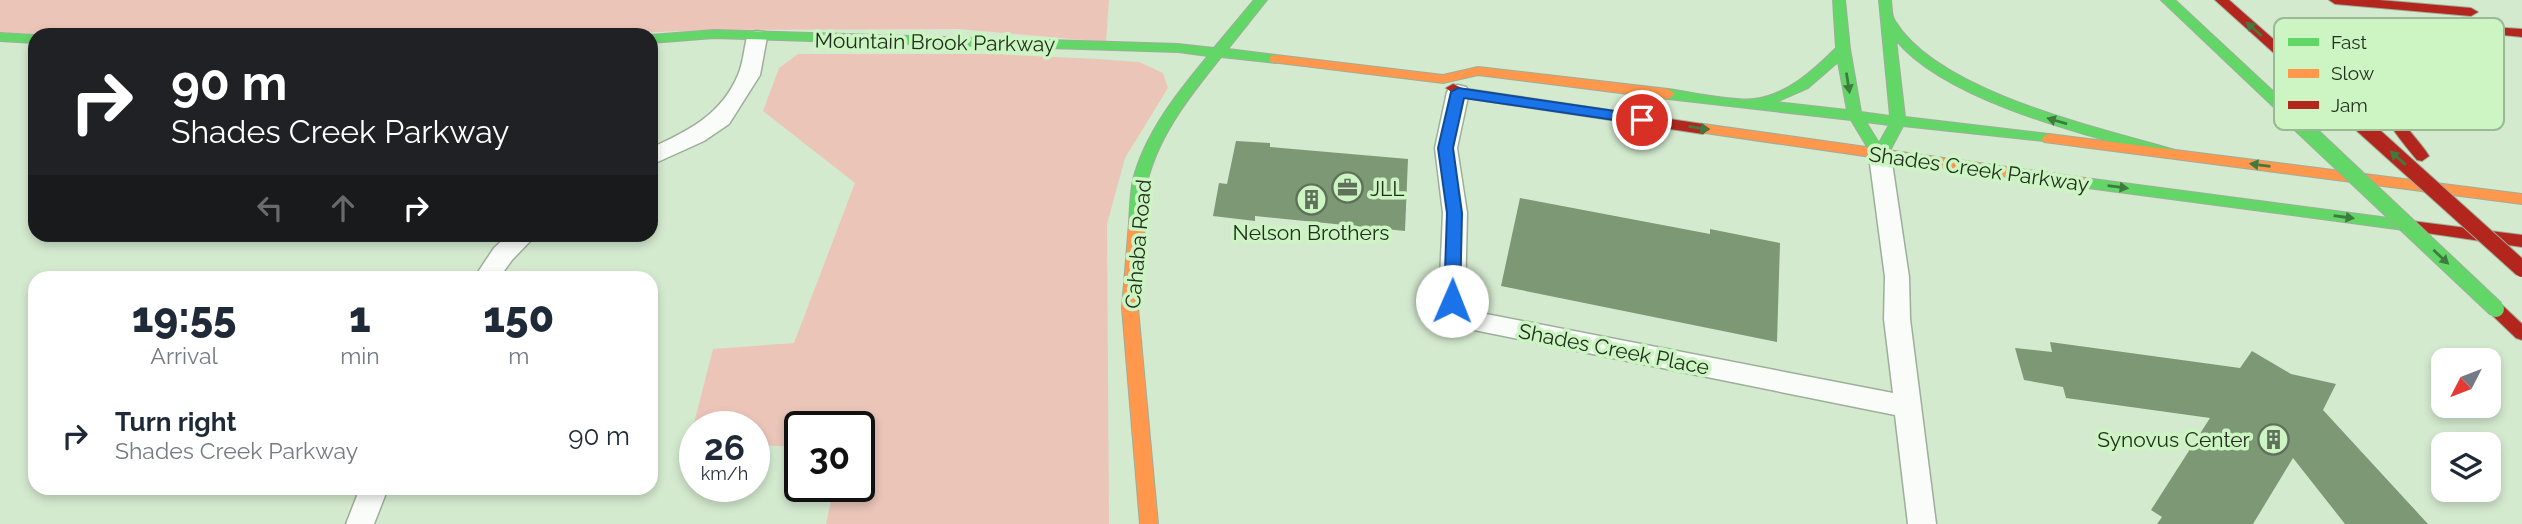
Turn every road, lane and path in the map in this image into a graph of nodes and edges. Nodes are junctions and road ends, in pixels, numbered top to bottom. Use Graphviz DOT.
graph roads {
  1 [pos="1261,0"];
  2 [pos="1839,0"];
  3 [pos="1885,0"];
  4 [pos="2149,0"];
  5 [pos="2167,0"];
  6 [pos="2221,0"];
  7 [pos="2340,1"];
  8 [pos="2522,17"];
  9 [pos="1887,19"];
  10 [pos="0,37"];
  11 [pos="757,37"];
  12 [pos="658,38"];
  13 [pos="28,39"];
  14 [pos="2274,47"];
  15 [pos="1843,49"];
  16 [pos="1219,54"];
  17 [pos="2224,54"];
  18 [pos="1304,63"];
  19 [pos="1242,72"];
  20 [pos="1450,86"];
  21 [pos="1208,89"];
  22 [pos="2274,100"];
  23 [pos="1753,104"];
  24 [pos="1178,106"];
  25 [pos="1854,116"];
  26 [pos="1898,122"];
  27 [pos="2306,130"];
  28 [pos="2368,130"];
  29 [pos="2401,130"];
  30 [pos="2170,153"];
  31 [pos="658,154"];
  32 [pos="1880,156"];
  33 [pos="2522,199"];
  34 [pos="517,242"];
  35 [pos="2522,242"];
  36 [pos="2522,269"];
  37 [pos="491,271"];
  38 [pos="2522,334"];
  39 [pos="1909,407"];
  40 [pos="371,495"];
  41 [pos="360,524"];
  42 [pos="1149,524"];
  43 [pos="1922,524"];
  1 -- 16 [label="main road, Cahaba Road"];
  2 -- 15 [label="main road"];
  3 -- 9 [label="main road"];
  4 -- 17 [label="main road"];
  5 -- 17 [label="main road"];
  14 -- 6 [label="main road, one-way, bridge"];
  7 -- 8 [label="main road"];
  9 -- 26 [label="main road"];
  30 -- 9 [label="main road, one-way"];
  10 -- 13 [label="main road"];
  11 -- 12 [label="main road, Mountain Brook Parkway"];
  11 -- 16 [label="main road, Mountain Brook Parkway"];
  11 -- 31 [label="street"];
  15 -- 23 [label="main road"];
  15 -- 25 [label="main road, one-way"];
  16 -- 18 [label="main road, Shades Creek Parkway"];
  16 -- 24 [label="main road, Cahaba Road"];
  17 -- 22 [label="main road, one-way, bridge"];
  18 -- 19 [label="main road"];
  18 -- 20 [label="main road, Shades Creek Parkway"];
  20 -- 23 [label="main road, Shades Creek Parkway"];
  20 -- 32 [label="main road, Shades Creek Parkway, one-way"];
  20 -- 39 [label="street, Shades Creek Place"];
  21 -- 24 [label="main road"];
  23 -- 25 [label="main road, Shades Creek Parkway"];
  24 -- 42 [label="main road, Cahaba Road"];
  25 -- 26 [label="main road, Shades Creek Parkway"];
  25 -- 32 [label="main road"];
  26 -- 30 [label="main road, Shades Creek Parkway"];
  26 -- 32 [label="main road"];
  27 -- 38 [label="main road, one-way, bridge"];
  36 -- 28 [label="main road, one-way, bridge"];
  29 -- 35 [label="main road"];
  33 -- 30 [label="main road, Shades Creek Parkway, one-way"];
  32 -- 35 [label="main road, Shades Creek Parkway, one-way"];
  32 -- 39 [label="street"];
  34 -- 37 [label="street"];
  39 -- 43 [label="street"];
  40 -- 41 [label="street"];
}
